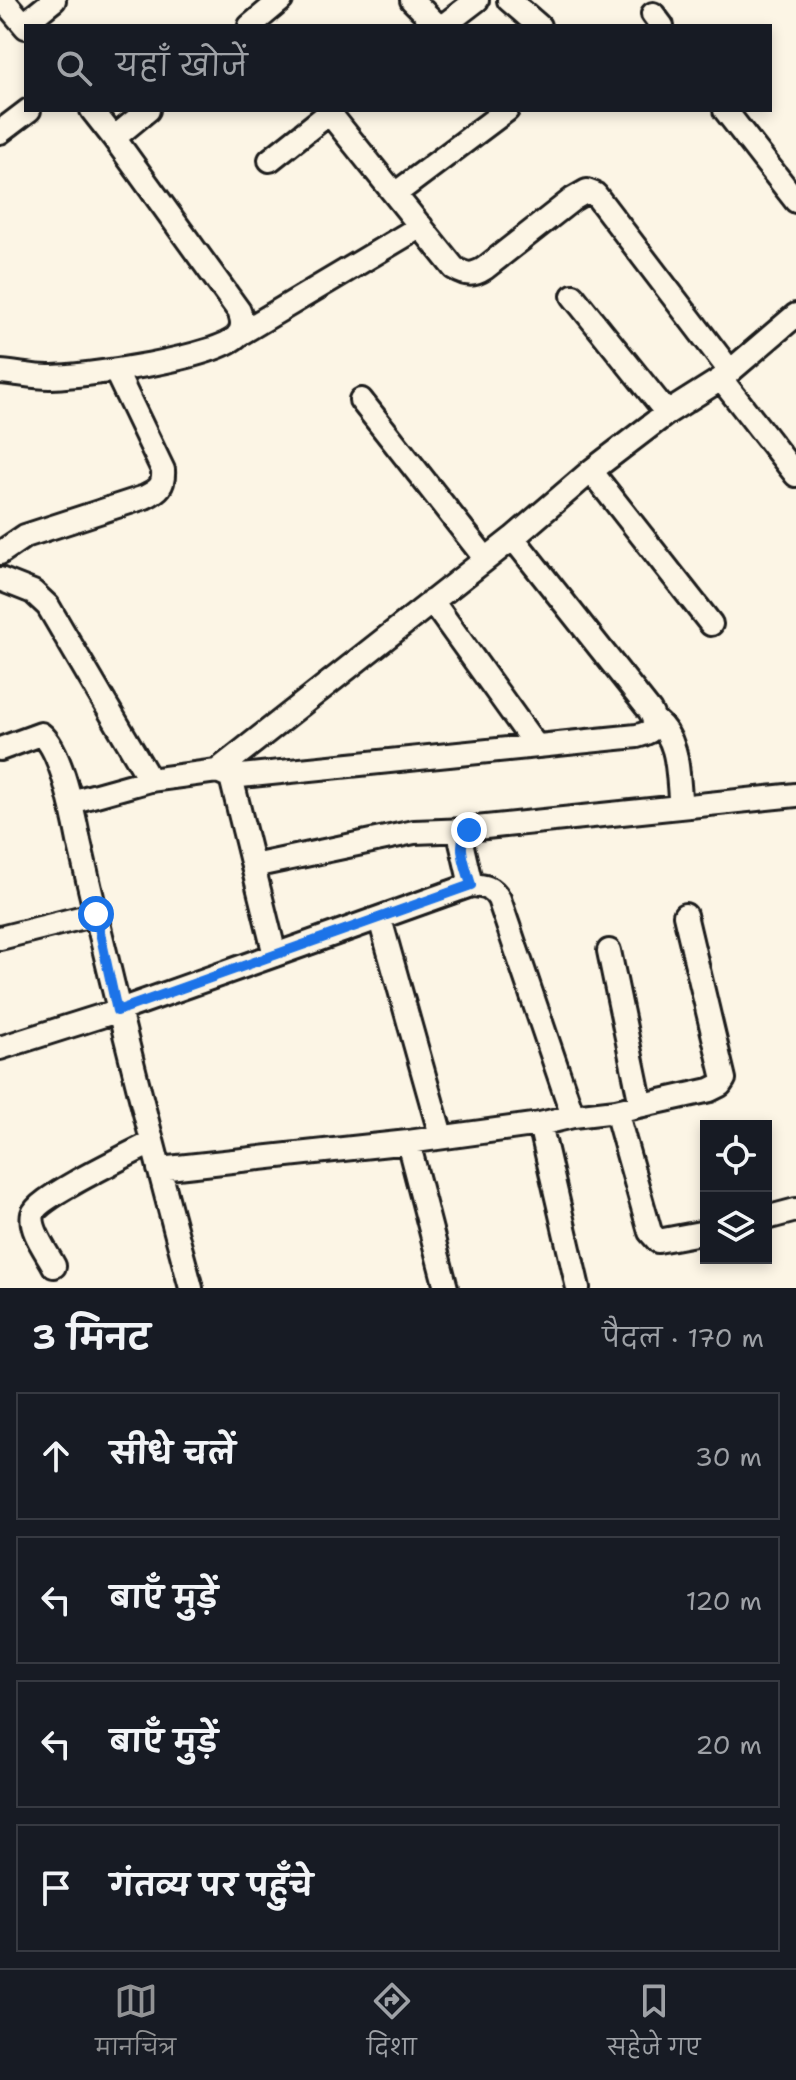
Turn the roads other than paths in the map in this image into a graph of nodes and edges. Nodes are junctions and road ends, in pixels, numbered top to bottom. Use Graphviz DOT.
graph roads {
  1 [pos="3,0"];
  2 [pos="54,0"];
  3 [pos="281,0"];
  4 [pos="412,0"];
  5 [pos="477,0"];
  6 [pos="509,0"];
  7 [pos="24,24"];
  8 [pos="26,24"];
  9 [pos="255,24"];
  10 [pos="438,24"];
  11 [pos="443,24"];
  12 [pos="537,24"];
  13 [pos="26,112"];
  14 [pos="94,112"];
  15 [pos="146,112"];
  16 [pos="329,112"];
  17 [pos="331,112"];
  18 [pos="504,112"];
  19 [pos="727,112"];
  20 [pos="0,132"];
  21 [pos="114,138"];
  22 [pos="270,160"];
  23 [pos="395,194"];
  24 [pos="796,201"];
  25 [pos="421,226"];
  26 [pos="573,296"];
  27 [pos="796,315"];
  28 [pos="238,335"];
  29 [pos="0,372"];
  30 [pos="116,372"];
  31 [pos="725,375"];
  32 [pos="361,400"];
  33 [pos="667,413"];
  34 [pos="591,471"];
  35 [pos="796,475"];
  36 [pos="513,538"];
  37 [pos="0,553"];
  38 [pos="485,558"];
  39 [pos="0,579"];
  40 [pos="432,601"];
  41 [pos="711,624"];
  42 [pos="655,720"];
  43 [pos="536,746"];
  44 [pos="0,749"];
  45 [pos="224,774"];
  46 [pos="150,780"];
  47 [pos="796,795"];
  48 [pos="71,802"];
  49 [pos="681,807"];
  50 [pos="469,830"];
  51 [pos="253,866"];
  52 [pos="471,885"];
  53 [pos="96,914"];
  54 [pos="685,915"];
  55 [pos="380,919"];
  56 [pos="0,938"];
  57 [pos="609,951"];
  58 [pos="275,955"];
  59 [pos="117,1011"];
  60 [pos="0,1048"];
  61 [pos="641,1105"];
  62 [pos="616,1111"];
  63 [pos="573,1116"];
  64 [pos="540,1124"];
  65 [pos="441,1136"];
  66 [pos="408,1142"];
  67 [pos="151,1143"];
  68 [pos="159,1169"];
  69 [pos="796,1210"];
  70 [pos="772,1216"];
  71 [pos="700,1233"];
  72 [pos="54,1266"];
  73 [pos="191,1288"];
  74 [pos="446,1288"];
  75 [pos="578,1288"];
  1 -- 7 [label="street"];
  2 -- 8 [label="street"];
  3 -- 9 [label="street"];
  4 -- 10 [label="street"];
  5 -- 11 [label="street"];
  6 -- 12 [label="street"];
  13 -- 20 [label="street"];
  14 -- 21 [label="street"];
  15 -- 21 [label="street"];
  16 -- 22 [label="street"];
  17 -- 23 [label="street"];
  18 -- 23 [label="street"];
  19 -- 24 [label="street"];
  21 -- 28 [label="street"];
  23 -- 25 [label="street"];
  25 -- 28 [label="street"];
  25 -- 31 [label="street"];
  26 -- 33 [label="street"];
  27 -- 31 [label="street"];
  28 -- 30 [label="street"];
  29 -- 30 [label="street"];
  30 -- 37 [label="street"];
  31 -- 33 [label="street"];
  31 -- 35 [label="street"];
  32 -- 38 [label="street"];
  33 -- 34 [label="street"];
  34 -- 36 [label="street"];
  34 -- 41 [label="street"];
  36 -- 38 [label="street"];
  36 -- 42 [label="street"];
  38 -- 40 [label="street"];
  39 -- 46 [label="street"];
  40 -- 43 [label="street"];
  40 -- 45 [label="street"];
  42 -- 43 [label="street"];
  42 -- 49 [label="street"];
  43 -- 45 [label="street"];
  44 -- 48 [label="street"];
  45 -- 46 [label="street"];
  45 -- 51 [label="street"];
  46 -- 48 [label="street"];
  47 -- 49 [label="street"];
  48 -- 53 [label="street"];
  49 -- 50 [label="street"];
  50 -- 51 [label="street"];
  50 -- 52 [label="street"];
  51 -- 58 [label="street"];
  52 -- 55 [label="street"];
  52 -- 63 [label="street"];
  53 -- 56 [label="street"];
  53 -- 59 [label="street"];
  54 -- 61 [label="street"];
  55 -- 58 [label="street"];
  55 -- 65 [label="street"];
  57 -- 61 [label="street"];
  58 -- 59 [label="street"];
  59 -- 60 [label="street"];
  59 -- 67 [label="street"];
  61 -- 62 [label="street"];
  62 -- 63 [label="street"];
  62 -- 71 [label="street"];
  63 -- 64 [label="street"];
  64 -- 65 [label="street"];
  64 -- 75 [label="street"];
  65 -- 66 [label="street"];
  66 -- 68 [label="street"];
  66 -- 74 [label="street"];
  67 -- 68 [label="street"];
  67 -- 72 [label="street"];
  68 -- 73 [label="street"];
  69 -- 70 [label="street"];
}
